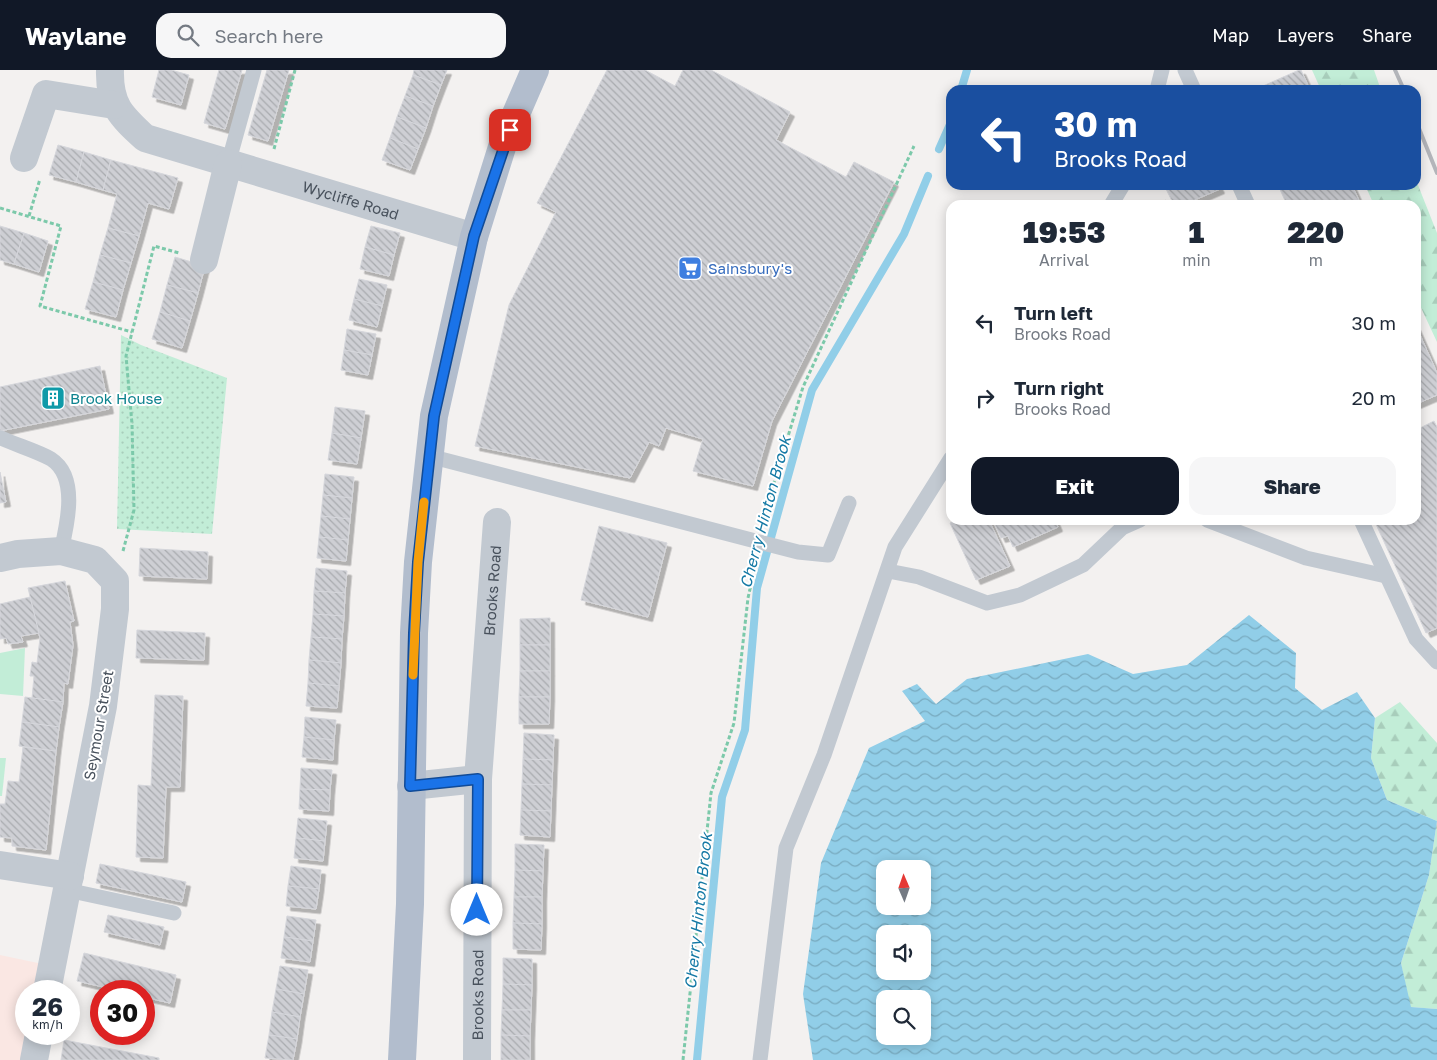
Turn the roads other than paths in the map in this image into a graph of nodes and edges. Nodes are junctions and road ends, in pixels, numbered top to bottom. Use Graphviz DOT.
graph roads {
  1 [pos="110,70"];
  2 [pos="254,70"];
  3 [pos="535,70"];
  4 [pos="1162,70"];
  5 [pos="1185,70"];
  6 [pos="1158,85"];
  7 [pos="1192,85"];
  8 [pos="114,105"];
  9 [pos="24,158"];
  10 [pos="228,164"];
  11 [pos="474,236"];
  12 [pos="204,260"];
  13 [pos="1,438"];
  14 [pos="429,456"];
  15 [pos="946,466"];
  16 [pos="849,503"];
  17 [pos="497,522"];
  18 [pos="1129,525"];
  19 [pos="1220,525"];
  20 [pos="1363,525"];
  21 [pos="61,551"];
  22 [pos="0,558"];
  23 [pos="888,570"];
  24 [pos="1386,576"];
  25 [pos="1437,662"];
  26 [pos="478,779"];
  27 [pos="410,786"];
  28 [pos="0,865"];
  29 [pos="68,883"];
  30 [pos="174,913"];
  31 [pos="49,980"];
  32 [pos="37,1045"];
  33 [pos="34,1060"];
  34 [pos="402,1060"];
  35 [pos="477,1060"];
  36 [pos="760,1060"];
  1 -- 8 [label="street, Wycliffe Road"];
  2 -- 10 [label="lane"];
  3 -- 11 [label="main road"];
  4 -- 6 [label="lane"];
  5 -- 7 [label="lane"];
  8 -- 9 [label="street"];
  8 -- 10 [label="street, Wycliffe Road"];
  10 -- 11 [label="street, Wycliffe Road"];
  10 -- 12 [label="street"];
  11 -- 14 [label="main road"];
  13 -- 21 [label="lane"];
  14 -- 16 [label="lane"];
  14 -- 27 [label="main road"];
  15 -- 23 [label="lane"];
  17 -- 26 [label="street, Brooks Road"];
  18 -- 23 [label="lane"];
  19 -- 24 [label="lane"];
  20 -- 24 [label="lane"];
  21 -- 22 [label="street"];
  21 -- 29 [label="street, Seymour Street"];
  23 -- 36 [label="lane"];
  24 -- 25 [label="lane"];
  26 -- 27 [label="street"];
  26 -- 35 [label="street, Brooks Road"];
  27 -- 34 [label="main road"];
  28 -- 29 [label="street"];
  29 -- 30 [label="lane"];
  29 -- 31 [label="street, Seymour Street"];
  32 -- 33 [label="street"];
}
